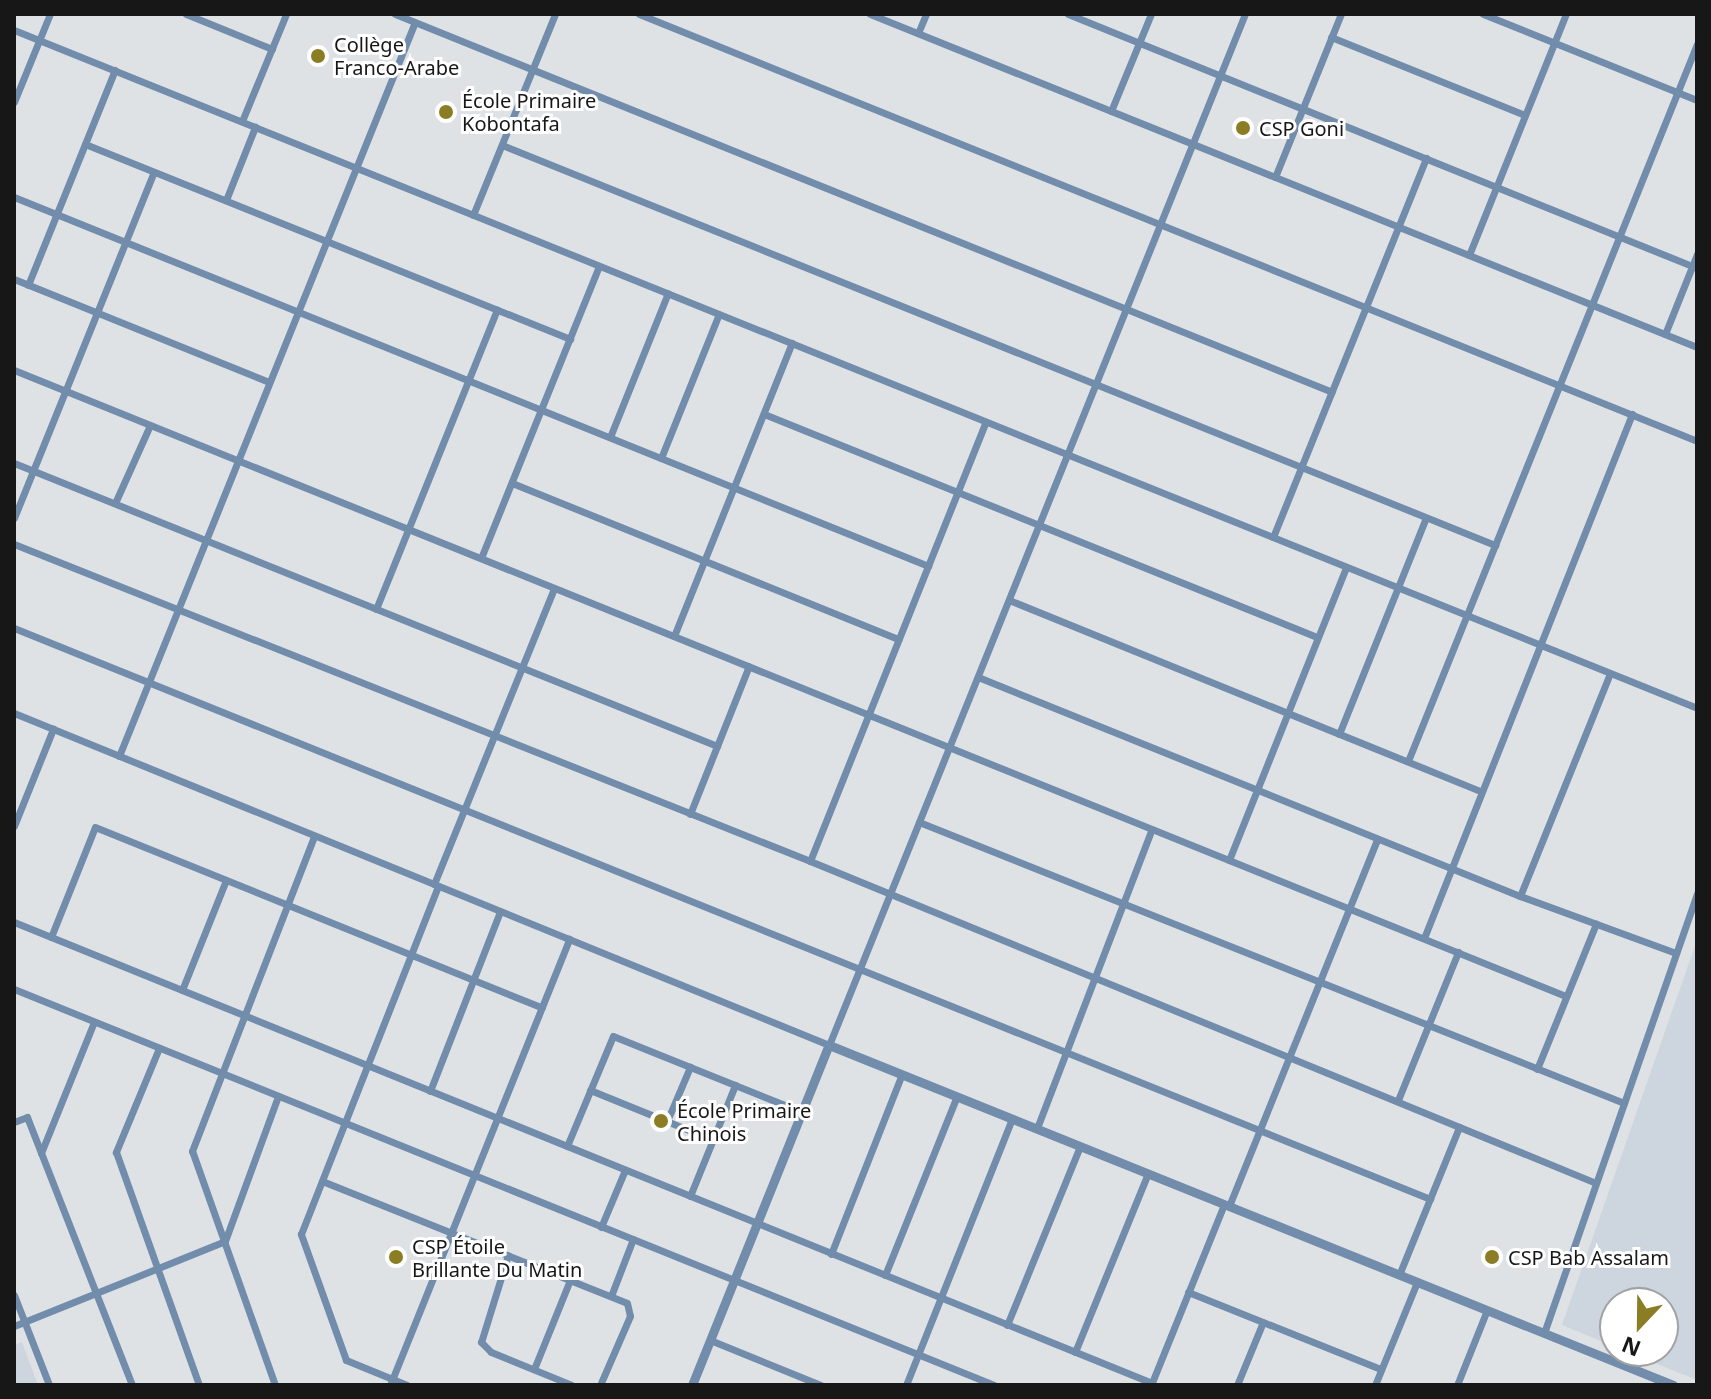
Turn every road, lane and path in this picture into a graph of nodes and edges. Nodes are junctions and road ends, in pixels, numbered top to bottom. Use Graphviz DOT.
graph roads {
  1 [pos="50,14"];
  2 [pos="186,14"];
  3 [pos="286,14"];
  4 [pos="395,14"];
  5 [pos="555,14"];
  6 [pos="639,14"];
  7 [pos="870,14"];
  8 [pos="926,14"];
  9 [pos="1068,14"];
  10 [pos="1151,14"];
  11 [pos="1245,14"];
  12 [pos="1341,14"];
  13 [pos="1483,14"];
  14 [pos="1566,14"];
  15 [pos="415,22"];
  16 [pos="14,30"];
  17 [pos="918,33"];
  18 [pos="1331,37"];
  19 [pos="39,40"];
  20 [pos="1139,43"];
  21 [pos="1554,43"];
  22 [pos="1697,44"];
  23 [pos="272,49"];
  24 [pos="532,69"];
  25 [pos="115,70"];
  26 [pos="1220,75"];
  27 [pos="1678,92"];
  28 [pos="1697,100"];
  29 [pos="14,102"];
  30 [pos="1303,108"];
  31 [pos="1111,111"];
  32 [pos="1525,115"];
  33 [pos="242,121"];
  34 [pos="255,127"];
  35 [pos="85,144"];
  36 [pos="1193,144"];
  37 [pos="502,145"];
  38 [pos="1426,158"];
  39 [pos="356,167"];
  40 [pos="154,172"];
  41 [pos="1275,177"];
  42 [pos="1496,187"];
  43 [pos="14,197"];
  44 [pos="226,200"];
  45 [pos="57,215"];
  46 [pos="473,215"];
  47 [pos="1160,224"];
  48 [pos="1398,227"];
  49 [pos="1620,236"];
  50 [pos="326,241"];
  51 [pos="126,242"];
  52 [pos="1697,254"];
  53 [pos="1469,255"];
  54 [pos="599,266"];
  55 [pos="1695,267"];
  56 [pos="14,279"];
  57 [pos="28,285"];
  58 [pos="668,293"];
  59 [pos="1592,305"];
  60 [pos="1366,307"];
  61 [pos="1126,309"];
  62 [pos="497,310"];
  63 [pos="298,312"];
  64 [pos="97,313"];
  65 [pos="719,314"];
  66 [pos="1665,334"];
  67 [pos="570,339"];
  68 [pos="792,343"];
  69 [pos="1697,347"];
  70 [pos="14,370"];
  71 [pos="468,380"];
  72 [pos="269,382"];
  73 [pos="1096,384"];
  74 [pos="1559,385"];
  75 [pos="66,391"];
  76 [pos="1332,392"];
  77 [pos="541,410"];
  78 [pos="764,414"];
  79 [pos="1632,414"];
  80 [pos="986,422"];
  81 [pos="150,425"];
  82 [pos="610,437"];
  83 [pos="1697,441"];
  84 [pos="1067,454"];
  85 [pos="661,458"];
  86 [pos="238,460"];
  87 [pos="14,463"];
  88 [pos="1301,467"];
  89 [pos="34,470"];
  90 [pos="512,483"];
  91 [pos="734,488"];
  92 [pos="958,492"];
  93 [pos="115,503"];
  94 [pos="14,518"];
  95 [pos="1426,518"];
  96 [pos="1039,525"];
  97 [pos="408,529"];
  98 [pos="1273,537"];
  99 [pos="206,540"];
  100 [pos="14,544"];
  101 [pos="1495,545"];
  102 [pos="481,558"];
  103 [pos="705,561"];
  104 [pos="928,566"];
  105 [pos="1346,567"];
  106 [pos="1398,587"];
  107 [pos="554,588"];
  108 [pos="1009,600"];
  109 [pos="376,609"];
  110 [pos="177,610"];
  111 [pos="1467,615"];
  112 [pos="14,628"];
  113 [pos="674,636"];
  114 [pos="1317,637"];
  115 [pos="899,639"];
  116 [pos="1539,645"];
  117 [pos="749,666"];
  118 [pos="522,667"];
  119 [pos="1610,673"];
  120 [pos="978,677"];
  121 [pos="148,682"];
  122 [pos="1697,708"];
  123 [pos="14,713"];
  124 [pos="1287,713"];
  125 [pos="868,714"];
  126 [pos="53,729"];
  127 [pos="1339,734"];
  128 [pos="493,737"];
  129 [pos="717,746"];
  130 [pos="949,747"];
  131 [pos="119,756"];
  132 [pos="1408,761"];
  133 [pos="1257,790"];
  134 [pos="1480,791"];
  135 [pos="464,810"];
  136 [pos="690,814"];
  137 [pos="919,822"];
  138 [pos="14,826"];
  139 [pos="1152,829"];
  140 [pos="314,836"];
  141 [pos="1377,839"];
  142 [pos="1229,860"];
  143 [pos="810,861"];
  144 [pos="1449,868"];
  145 [pos="226,880"];
  146 [pos="436,885"];
  147 [pos="1697,893"];
  148 [pos="1520,896"];
  149 [pos="889,897"];
  150 [pos="1123,904"];
  151 [pos="288,905"];
  152 [pos="1349,908"];
  153 [pos="500,911"];
  154 [pos="14,922"];
  155 [pos="1596,924"];
  156 [pos="51,937"];
  157 [pos="1424,938"];
  158 [pos="569,939"];
  159 [pos="1458,952"];
  160 [pos="1676,953"];
  161 [pos="412,955"];
  162 [pos="860,969"];
  163 [pos="473,980"];
  164 [pos="1094,980"];
  165 [pos="1319,983"];
  166 [pos="14,989"];
  167 [pos="182,990"];
  168 [pos="1566,996"];
  169 [pos="542,1008"];
  170 [pos="245,1016"];
  171 [pos="94,1022"];
  172 [pos="1428,1027"];
  173 [pos="829,1045"];
  174 [pos="159,1048"];
  175 [pos="1066,1052"];
  176 [pos="1289,1056"];
  177 [pos="368,1066"];
  178 [pos="690,1067"];
  179 [pos="1537,1069"];
  180 [pos="222,1073"];
  181 [pos="902,1074"];
  182 [pos="735,1085"];
  183 [pos="590,1090"];
  184 [pos="430,1091"];
  185 [pos="278,1096"];
  186 [pos="957,1096"];
  187 [pos="1398,1100"];
  188 [pos="1624,1103"];
  189 [pos="802,1112"];
  190 [pos="497,1118"];
  191 [pos="1012,1119"];
  192 [pos="667,1121"];
  193 [pos="14,1122"];
  194 [pos="345,1123"];
  195 [pos="1459,1127"];
  196 [pos="1037,1128"];
  197 [pos="1259,1130"];
  198 [pos="713,1140"];
  199 [pos="567,1146"];
  200 [pos="1080,1146"];
  201 [pos="41,1153"];
  202 [pos="625,1170"];
  203 [pos="1148,1173"];
  204 [pos="474,1175"];
  205 [pos="322,1181"];
  206 [pos="1596,1183"];
  207 [pos="690,1196"];
  208 [pos="1430,1199"];
  209 [pos="1226,1205"];
  210 [pos="757,1224"];
  211 [pos="601,1227"];
  212 [pos="451,1233"];
  213 [pos="633,1239"];
  214 [pos="225,1241"];
  215 [pos="831,1254"];
  216 [pos="508,1255"];
  217 [pos="154,1269"];
  218 [pos="885,1275"];
  219 [pos="1399,1275"];
  220 [pos="570,1280"];
  221 [pos="735,1280"];
  222 [pos="1417,1282"];
  223 [pos="1188,1292"];
  224 [pos="96,1293"];
  225 [pos="14,1295"];
  226 [pos="611,1296"];
  227 [pos="941,1298"];
  228 [pos="1487,1310"];
  229 [pos="24,1322"];
  230 [pos="1263,1322"];
  231 [pos="1007,1325"];
  232 [pos="14,1326"];
  233 [pos="1544,1333"];
  234 [pos="710,1340"];
  235 [pos="1075,1352"];
  236 [pos="918,1354"];
  237 [pos="534,1369"];
  238 [pos="1381,1369"];
  239 [pos="391,1382"];
  240 [pos="1151,1384"];
  241 [pos="49,1385"];
  242 [pos="132,1385"];
  243 [pos="199,1385"];
  244 [pos="275,1385"];
  245 [pos="407,1385"];
  246 [pos="572,1385"];
  247 [pos="600,1385"];
  248 [pos="692,1385"];
  249 [pos="821,1385"];
  250 [pos="906,1385"];
  251 [pos="994,1385"];
  252 [pos="1237,1385"];
  253 [pos="1375,1385"];
  254 [pos="1457,1385"];
  255 [pos="1673,1385"];
  1 -- 19 [label="street"];
  2 -- 23 [label="street"];
  3 -- 23 [label="street"];
  4 -- 15 [label="street"];
  5 -- 24 [label="street"];
  6 -- 47 [label="street"];
  7 -- 17 [label="street"];
  8 -- 17 [label="street"];
  9 -- 20 [label="street"];
  10 -- 20 [label="street"];
  11 -- 26 [label="street"];
  12 -- 18 [label="street"];
  13 -- 21 [label="street"];
  14 -- 21 [label="street"];
  15 -- 24 [label="street"];
  15 -- 39 [label="street"];
  16 -- 19 [label="street"];
  17 -- 31 [label="street"];
  18 -- 30 [label="street"];
  18 -- 32 [label="street"];
  19 -- 25 [label="street"];
  19 -- 29 [label="street"];
  20 -- 26 [label="street"];
  20 -- 31 [label="street"];
  21 -- 27 [label="street"];
  21 -- 32 [label="street"];
  22 -- 27 [label="street"];
  23 -- 33 [label="street"];
  24 -- 37 [label="street"];
  24 -- 61 [label="street"];
  25 -- 33 [label="street"];
  25 -- 35 [label="street"];
  26 -- 30 [label="street"];
  26 -- 36 [label="street"];
  27 -- 28 [label="street"];
  27 -- 49 [label="street"];
  30 -- 38 [label="street"];
  30 -- 41 [label="street"];
  31 -- 36 [label="street"];
  32 -- 42 [label="street"];
  33 -- 34 [label="street"];
  34 -- 39 [label="street"];
  34 -- 44 [label="street"];
  35 -- 40 [label="street"];
  35 -- 45 [label="street"];
  36 -- 41 [label="street"];
  36 -- 47 [label="street"];
  37 -- 46 [label="street"];
  37 -- 73 [label="street"];
  38 -- 42 [label="street"];
  38 -- 48 [label="street"];
  39 -- 46 [label="street"];
  39 -- 50 [label="street"];
  40 -- 44 [label="street"];
  40 -- 51 [label="street"];
  41 -- 48 [label="street"];
  42 -- 49 [label="street"];
  42 -- 53 [label="street"];
  43 -- 45 [label="street"];
  44 -- 50 [label="street"];
  45 -- 51 [label="street"];
  45 -- 57 [label="street"];
  46 -- 54 [label="street"];
  47 -- 60 [label="street"];
  47 -- 61 [label="street"];
  48 -- 53 [label="street"];
  48 -- 60 [label="street"];
  49 -- 55 [label="street"];
  49 -- 59 [label="street"];
  50 -- 62 [label="street"];
  50 -- 63 [label="street"];
  51 -- 63 [label="street"];
  51 -- 64 [label="street"];
  52 -- 55 [label="street"];
  53 -- 59 [label="street"];
  54 -- 58 [label="street"];
  54 -- 67 [label="street"];
  55 -- 66 [label="street"];
  56 -- 57 [label="street"];
  57 -- 64 [label="street"];
  58 -- 65 [label="street"];
  58 -- 82 [label="street"];
  59 -- 66 [label="street"];
  59 -- 74 [label="street"];
  60 -- 74 [label="street"];
  60 -- 76 [label="street"];
  61 -- 73 [label="street"];
  61 -- 76 [label="street"];
  62 -- 67 [label="street"];
  62 -- 71 [label="street"];
  63 -- 71 [label="street"];
  63 -- 72 [label="street"];
  64 -- 72 [label="street"];
  64 -- 75 [label="street"];
  65 -- 68 [label="street"];
  65 -- 85 [label="street"];
  66 -- 69 [label="street"];
  67 -- 77 [label="street"];
  68 -- 78 [label="street"];
  68 -- 80 [label="street"];
  70 -- 75 [label="street"];
  71 -- 77 [label="street"];
  71 -- 97 [label="street"];
  72 -- 86 [label="street"];
  73 -- 84 [label="street"];
  73 -- 88 [label="street"];
  74 -- 79 [label="street"];
  74 -- 101 [label="street"];
  75 -- 81 [label="street"];
  75 -- 89 [label="street"];
  76 -- 88 [label="street"];
  77 -- 82 [label="street"];
  77 -- 90 [label="street"];
  78 -- 91 [label="street"];
  78 -- 92 [label="street"];
  79 -- 83 [label="street"];
  79 -- 116 [label="street"];
  80 -- 84 [label="street"];
  80 -- 92 [label="street"];
  81 -- 86 [label="street"];
  81 -- 93 [label="street"];
  82 -- 85 [label="street"];
  84 -- 96 [label="street"];
  84 -- 98 [label="street"];
  85 -- 91 [label="street"];
  86 -- 97 [label="street"];
  86 -- 99 [label="street"];
  87 -- 89 [label="street"];
  88 -- 95 [label="street"];
  88 -- 98 [label="street"];
  89 -- 93 [label="street"];
  89 -- 94 [label="street"];
  90 -- 102 [label="street"];
  90 -- 103 [label="street"];
  91 -- 103 [label="street"];
  91 -- 104 [label="street"];
  92 -- 96 [label="street"];
  92 -- 104 [label="street"];
  93 -- 99 [label="street"];
  95 -- 101 [label="street"];
  95 -- 106 [label="street"];
  96 -- 108 [label="street"];
  96 -- 114 [label="street"];
  97 -- 102 [label="street"];
  97 -- 109 [label="street"];
  98 -- 105 [label="street"];
  99 -- 109 [label="street"];
  99 -- 110 [label="street"];
  100 -- 110 [label="street"];
  101 -- 111 [label="street"];
  102 -- 107 [label="street"];
  103 -- 113 [label="street"];
  103 -- 115 [label="street"];
  104 -- 115 [label="street"];
  105 -- 106 [label="street"];
  105 -- 114 [label="street"];
  106 -- 111 [label="street"];
  106 -- 127 [label="street"];
  107 -- 113 [label="street"];
  107 -- 118 [label="street"];
  108 -- 120 [label="street"];
  108 -- 124 [label="street"];
  109 -- 118 [label="street"];
  110 -- 121 [label="street"];
  110 -- 128 [label="street"];
  111 -- 116 [label="street"];
  111 -- 132 [label="street"];
  112 -- 121 [label="street"];
  113 -- 117 [label="street"];
  114 -- 124 [label="street"];
  115 -- 125 [label="street"];
  116 -- 119 [label="street"];
  116 -- 134 [label="street"];
  117 -- 125 [label="street"];
  117 -- 129 [label="street"];
  118 -- 128 [label="street"];
  118 -- 129 [label="street"];
  119 -- 122 [label="street"];
  119 -- 148 [label="street"];
  120 -- 130 [label="street"];
  120 -- 133 [label="street"];
  121 -- 131 [label="street"];
  121 -- 135 [label="street"];
  123 -- 126 [label="street"];
  124 -- 127 [label="street"];
  124 -- 133 [label="street"];
  125 -- 130 [label="street"];
  125 -- 143 [label="street"];
  126 -- 131 [label="street"];
  126 -- 138 [label="street"];
  127 -- 132 [label="street"];
  128 -- 135 [label="street"];
  128 -- 136 [label="street"];
  129 -- 136 [label="street"];
  130 -- 137 [label="street"];
  130 -- 139 [label="street"];
  131 -- 140 [label="street"];
  132 -- 134 [label="street"];
  133 -- 141 [label="street"];
  133 -- 142 [label="street"];
  134 -- 144 [label="street"];
  135 -- 146 [label="street"];
  135 -- 162 [label="street"];
  136 -- 143 [label="street"];
  137 -- 149 [label="street"];
  137 -- 150 [label="street"];
  139 -- 142 [label="street"];
  139 -- 150 [label="street"];
  140 -- 146 [label="street"];
  140 -- 151 [label="street"];
  141 -- 144 [label="street"];
  141 -- 152 [label="street"];
  142 -- 152 [label="street"];
  143 -- 149 [label="street"];
  144 -- 148 [label="street"];
  144 -- 157 [label="street"];
  145 -- 151 [label="street"];
  145 -- 156 [label="street"];
  145 -- 167 [label="street"];
  146 -- 153 [label="street"];
  146 -- 161 [label="street"];
  147 -- 160 [label="street"];
  148 -- 155 [label="street"];
  149 -- 162 [label="street"];
  149 -- 164 [label="street"];
  150 -- 164 [label="street"];
  150 -- 165 [label="street"];
  151 -- 161 [label="street"];
  151 -- 170 [label="street"];
  152 -- 157 [label="street"];
  152 -- 165 [label="street"];
  153 -- 158 [label="street"];
  153 -- 163 [label="street"];
  154 -- 156 [label="street"];
  155 -- 160 [label="street"];
  155 -- 168 [label="street"];
  156 -- 167 [label="street"];
  157 -- 159 [label="street"];
  158 -- 169 [label="street"];
  158 -- 173 [label="street"];
  159 -- 168 [label="street"];
  159 -- 172 [label="street"];
  160 -- 188 [label="street"];
  161 -- 163 [label="street"];
  161 -- 177 [label="street"];
  162 -- 173 [label="street"];
  162 -- 175 [label="street"];
  163 -- 169 [label="street"];
  163 -- 184 [label="street"];
  164 -- 175 [label="street"];
  164 -- 176 [label="street"];
  165 -- 172 [label="street"];
  165 -- 176 [label="street"];
  166 -- 171 [label="street"];
  167 -- 170 [label="street"];
  168 -- 179 [label="street"];
  169 -- 190 [label="street"];
  170 -- 177 [label="street"];
  170 -- 180 [label="street"];
  171 -- 174 [label="street"];
  171 -- 201 [label="street"];
  172 -- 179 [label="street"];
  172 -- 187 [label="street"];
  173 -- 181 [label="street"];
  173 -- 189 [label="street"];
  174 -- 180 [label="street"];
  174 -- 217 [label="street"];
  175 -- 196 [label="street"];
  175 -- 197 [label="street"];
  176 -- 187 [label="street"];
  176 -- 197 [label="street"];
  177 -- 184 [label="street"];
  177 -- 194 [label="street"];
  178 -- 182 [label="street"];
  178 -- 183 [label="street"];
  178 -- 192 [label="street"];
  179 -- 188 [label="street"];
  180 -- 185 [label="street"];
  180 -- 214 [label="street"];
  181 -- 186 [label="street"];
  181 -- 215 [label="street"];
  182 -- 189 [label="street"];
  182 -- 198 [label="street"];
  183 -- 192 [label="street"];
  183 -- 199 [label="street"];
  184 -- 190 [label="street"];
  185 -- 194 [label="street"];
  185 -- 214 [label="street"];
  186 -- 191 [label="street"];
  186 -- 218 [label="street"];
  187 -- 195 [label="street"];
  188 -- 206 [label="street"];
  189 -- 210 [label="street"];
  190 -- 199 [label="street"];
  190 -- 204 [label="street"];
  191 -- 196 [label="street"];
  191 -- 227 [label="street"];
  192 -- 198 [label="street"];
  193 -- 201 [label="street"];
  194 -- 204 [label="street"];
  194 -- 205 [label="street"];
  195 -- 206 [label="street"];
  195 -- 208 [label="street"];
  196 -- 200 [label="street"];
  197 -- 208 [label="street"];
  197 -- 209 [label="street"];
  198 -- 207 [label="street"];
  199 -- 202 [label="street"];
  200 -- 203 [label="street"];
  200 -- 231 [label="street"];
  201 -- 224 [label="street"];
  202 -- 207 [label="street"];
  202 -- 211 [label="street"];
  203 -- 209 [label="street"];
  203 -- 235 [label="street"];
  204 -- 211 [label="street"];
  204 -- 212 [label="street"];
  205 -- 212 [label="street"];
  205 -- 239 [label="street"];
  206 -- 233 [label="street"];
  207 -- 210 [label="street"];
  208 -- 219 [label="street"];
  209 -- 219 [label="street"];
  209 -- 223 [label="street"];
  210 -- 215 [label="street"];
  210 -- 221 [label="street"];
  211 -- 213 [label="street"];
  212 -- 216 [label="street"];
  212 -- 239 [label="street"];
  213 -- 221 [label="street"];
  213 -- 226 [label="street"];
  214 -- 217 [label="street"];
  214 -- 244 [label="street"];
  215 -- 218 [label="street"];
  216 -- 220 [label="street"];
  216 -- 237 [label="street"];
  217 -- 224 [label="street"];
  217 -- 243 [label="street"];
  218 -- 227 [label="street"];
  219 -- 222 [label="street"];
  220 -- 226 [label="street"];
  220 -- 237 [label="street"];
  221 -- 234 [label="street"];
  221 -- 236 [label="street"];
  222 -- 228 [label="street"];
  222 -- 238 [label="street"];
  223 -- 230 [label="street"];
  223 -- 240 [label="street"];
  224 -- 229 [label="street"];
  224 -- 242 [label="street"];
  225 -- 229 [label="street"];
  226 -- 247 [label="street"];
  227 -- 231 [label="street"];
  227 -- 236 [label="street"];
  228 -- 233 [label="street"];
  228 -- 254 [label="street"];
  229 -- 232 [label="street"];
  229 -- 241 [label="street"];
  230 -- 238 [label="street"];
  230 -- 252 [label="street"];
  231 -- 235 [label="street"];
  233 -- 255 [label="street"];
  234 -- 248 [label="street"];
  234 -- 249 [label="street"];
  235 -- 240 [label="street"];
  236 -- 250 [label="street"];
  236 -- 251 [label="street"];
  237 -- 246 [label="street"];
  238 -- 253 [label="street"];
  239 -- 245 [label="street"];
}
